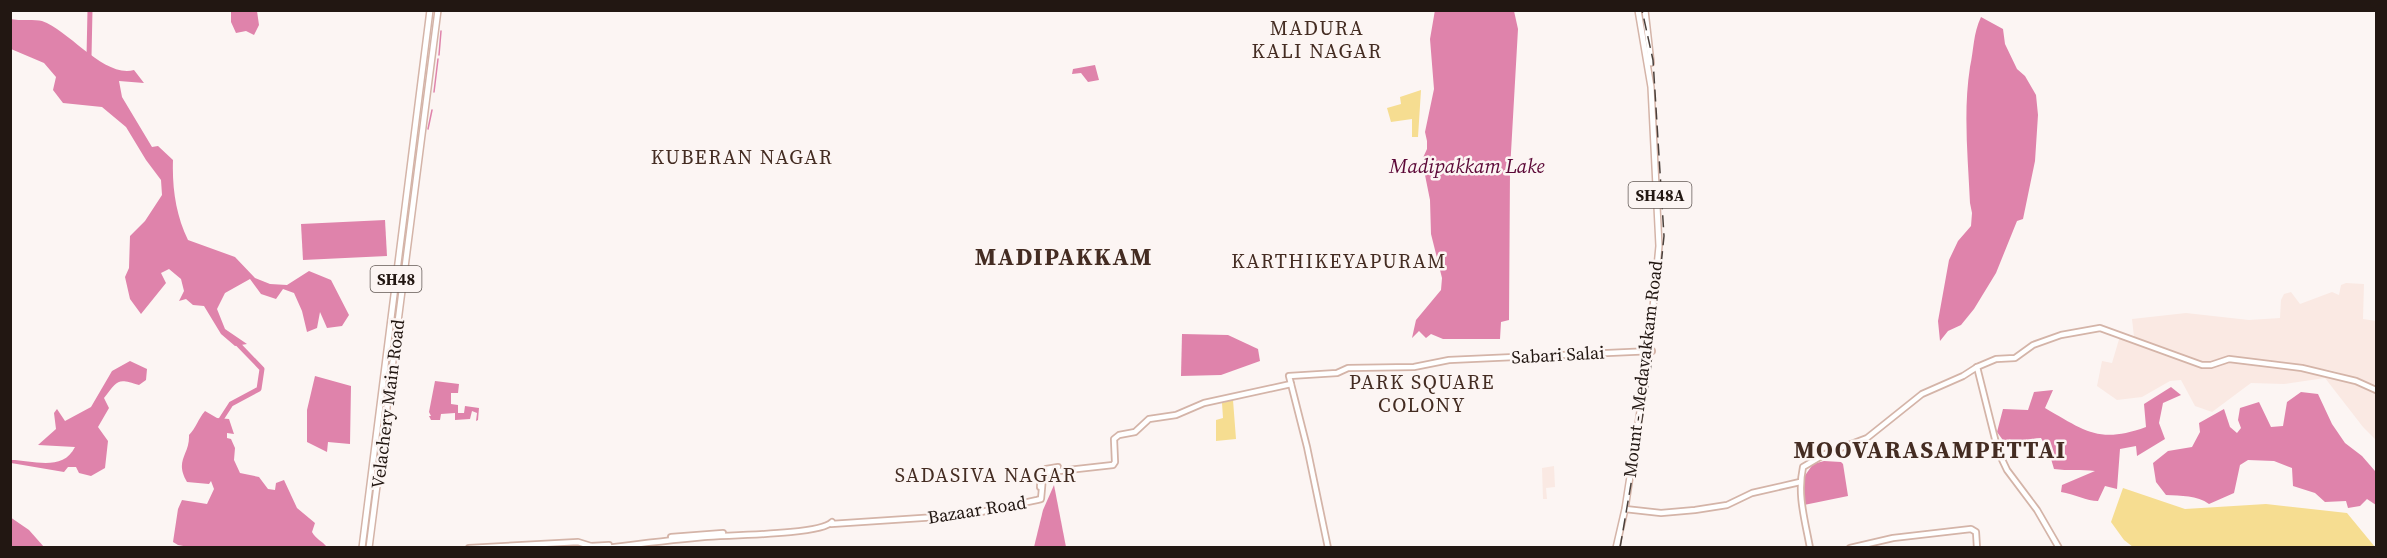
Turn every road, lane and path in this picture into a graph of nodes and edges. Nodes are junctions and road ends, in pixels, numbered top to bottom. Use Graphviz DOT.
graph roads {
  1 [pos="430,10"];
  2 [pos="438,10"];
  3 [pos="1638,10"];
  4 [pos="1645,10"];
  5 [pos="389,334"];
  6 [pos="397,335"];
  7 [pos="1650,351"];
  8 [pos="1977,367"];
  9 [pos="1291,384"];
  10 [pos="2376,390"];
  11 [pos="1800,482"];
  12 [pos="1626,509"];
  13 [pos="790,532"];
  14 [pos="594,547"];
  15 [pos="362,548"];
  16 [pos="369,548"];
  17 [pos="469,548"];
  18 [pos="606,548"];
  19 [pos="1328,548"];
  20 [pos="1618,548"];
  21 [pos="1810,548"];
  22 [pos="1850,548"];
  23 [pos="1977,548"];
  24 [pos="2059,548"];
  1 -- 5 [label="main road, Velachery Main Road / SH48"];
  2 -- 6 [label="main road, Velachery Main Road / SH48"];
  3 -- 7 [label="main road, Mount - Medavakkam Road / SH48A"];
  4 -- 7 [label="main road, Mount - Medavakkam Road / SH48A"];
  5 -- 6 [label="main road"];
  5 -- 15 [label="main road, Velachery Main Road / SH48"];
  6 -- 16 [label="main road, Velachery Main Road / SH48"];
  7 -- 9 [label="main road, Sabari Salai"];
  7 -- 12 [label="main road, Mount - Medavakkam Road / SH48A"];
  8 -- 10 [label="main road"];
  8 -- 11 [label="main road"];
  8 -- 24 [label="main road"];
  9 -- 13 [label="main road, Bazaar Road"];
  9 -- 19 [label="main road"];
  11 -- 12 [label="main road"];
  11 -- 21 [label="main road"];
  12 -- 20 [label="main road, Mount - Medavakkam Road / SH48A"];
  13 -- 14 [label="main road"];
  13 -- 18 [label="main road, Bazaar Road"];
  14 -- 17 [label="main road"];
  22 -- 23 [label="main road"];
}
